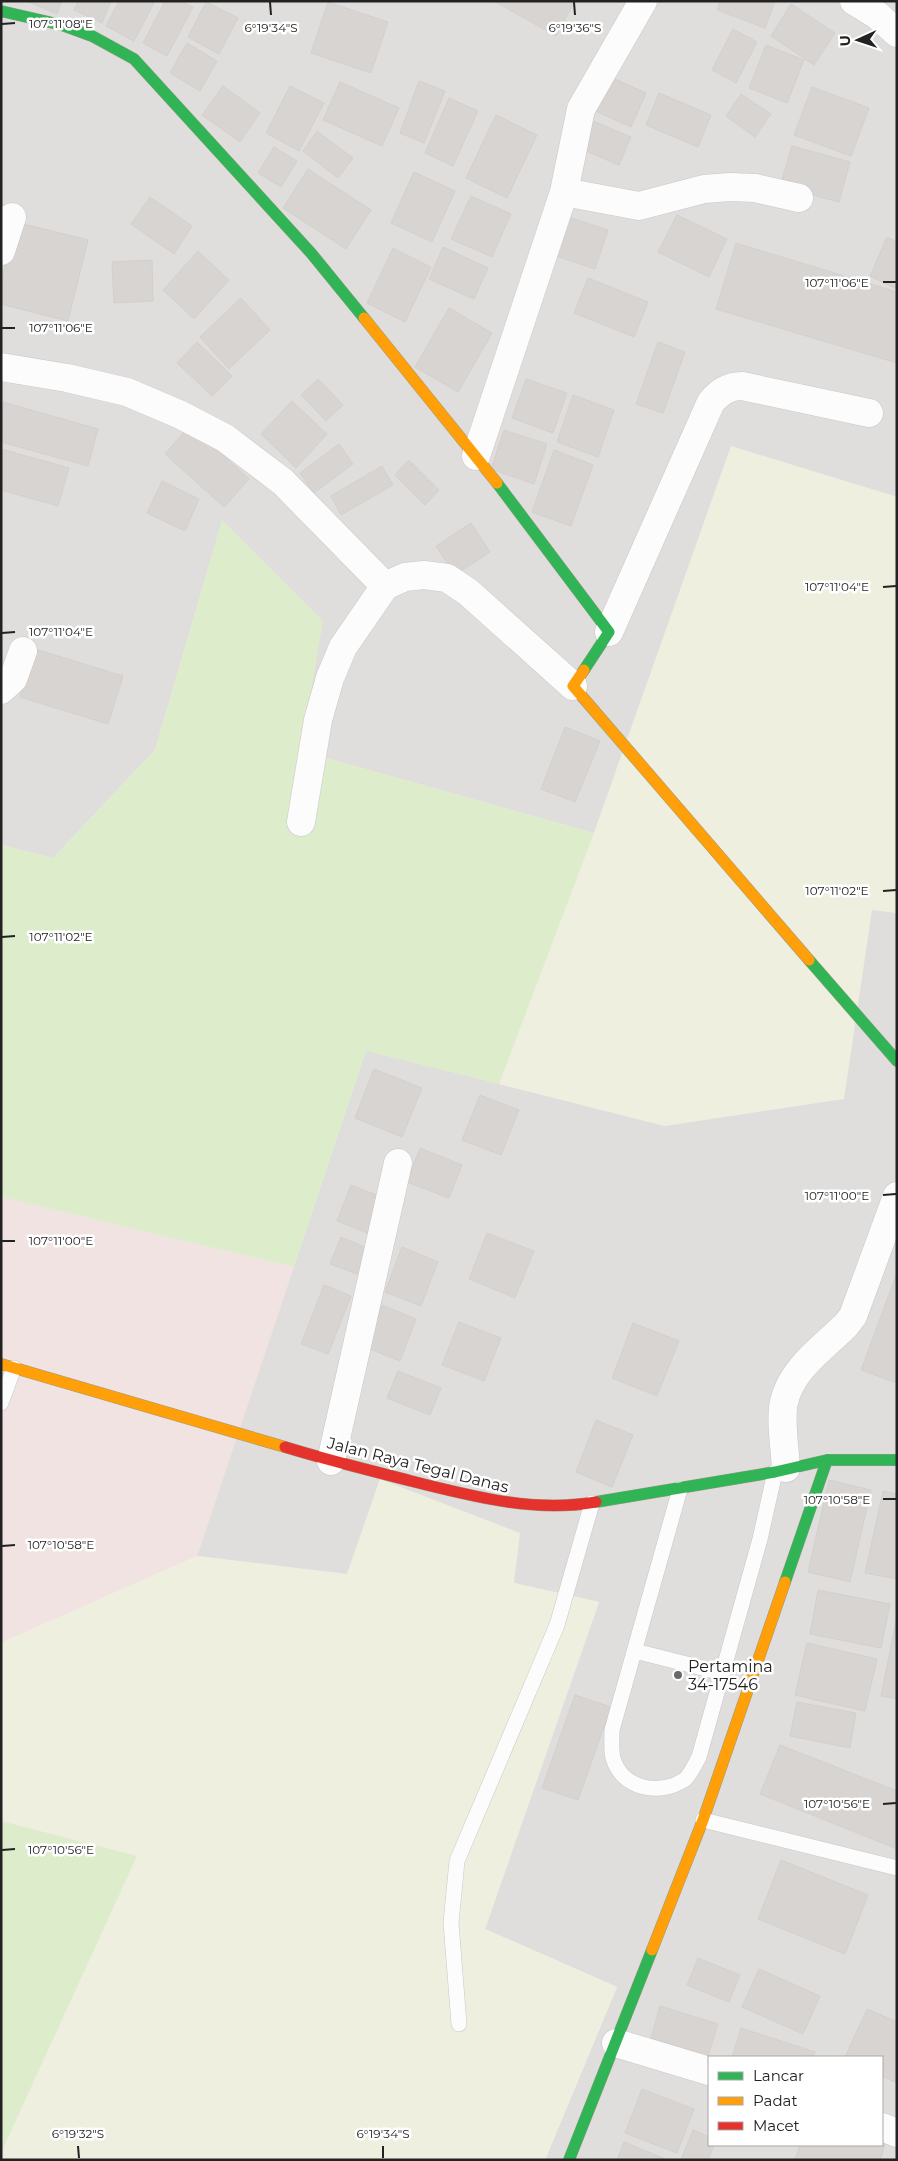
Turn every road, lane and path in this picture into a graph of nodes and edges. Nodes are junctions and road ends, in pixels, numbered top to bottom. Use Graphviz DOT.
graph roads {
  1 [pos="643,1"];
  2 [pos="854,1"];
  3 [pos="881,8"];
  4 [pos="1,11"];
  5 [pos="897,33"];
  6 [pos="564,192"];
  7 [pos="799,198"];
  8 [pos="12,217"];
  9 [pos="1,251"];
  10 [pos="1,367"];
  11 [pos="869,413"];
  12 [pos="476,456"];
  13 [pos="384,586"];
  14 [pos="609,632"];
  15 [pos="23,650"];
  16 [pos="578,679"];
  17 [pos="1,690"];
  18 [pos="300,822"];
  19 [pos="897,1061"];
  20 [pos="398,1163"];
  21 [pos="897,1196"];
  22 [pos="8,1366"];
  23 [pos="1,1402"];
  24 [pos="827,1460"];
  25 [pos="897,1460"];
  26 [pos="331,1462"];
  27 [pos="780,1470"];
  28 [pos="680,1489"];
  29 [pos="592,1502"];
  30 [pos="635,1651"];
  31 [pos="722,1673"];
  32 [pos="703,1820"];
  33 [pos="897,1868"];
  34 [pos="459,2024"];
  35 [pos="616,2043"];
  36 [pos="708,2071"];
  37 [pos="883,2127"];
  38 [pos="897,2133"];
  39 [pos="569,2160"];
  1 -- 6 [label="street"];
  2 -- 3 [label="street"];
  3 -- 5 [label="street"];
  4 -- 12 [label="street"];
  6 -- 7 [label="street"];
  6 -- 12 [label="street"];
  8 -- 9 [label="street"];
  10 -- 13 [label="street"];
  11 -- 14 [label="street"];
  12 -- 14 [label="street"];
  13 -- 16 [label="street"];
  13 -- 18 [label="street"];
  14 -- 16 [label="street"];
  15 -- 17 [label="street"];
  16 -- 19 [label="street"];
  20 -- 26 [label="street"];
  21 -- 27 [label="street"];
  22 -- 23 [label="lane"];
  22 -- 26 [label="street, Jalan Raya Tegal Danas"];
  24 -- 25 [label="street, Jalan Raya Tegal Danas"];
  24 -- 27 [label="street, Jalan Raya Tegal Danas"];
  24 -- 32 [label="street"];
  26 -- 29 [label="street, Jalan Raya Tegal Danas"];
  27 -- 28 [label="street, Jalan Raya Tegal Danas"];
  27 -- 31 [label="lane"];
  28 -- 29 [label="street, Jalan Raya Tegal Danas"];
  28 -- 30 [label="lane"];
  29 -- 34 [label="lane"];
  30 -- 31 [label="lane"];
  30 -- 31 [label="lane"];
  32 -- 33 [label="lane"];
  32 -- 35 [label="street"];
  35 -- 36 [label="street"];
  35 -- 39 [label="street"];
  37 -- 38 [label="street"];
}
